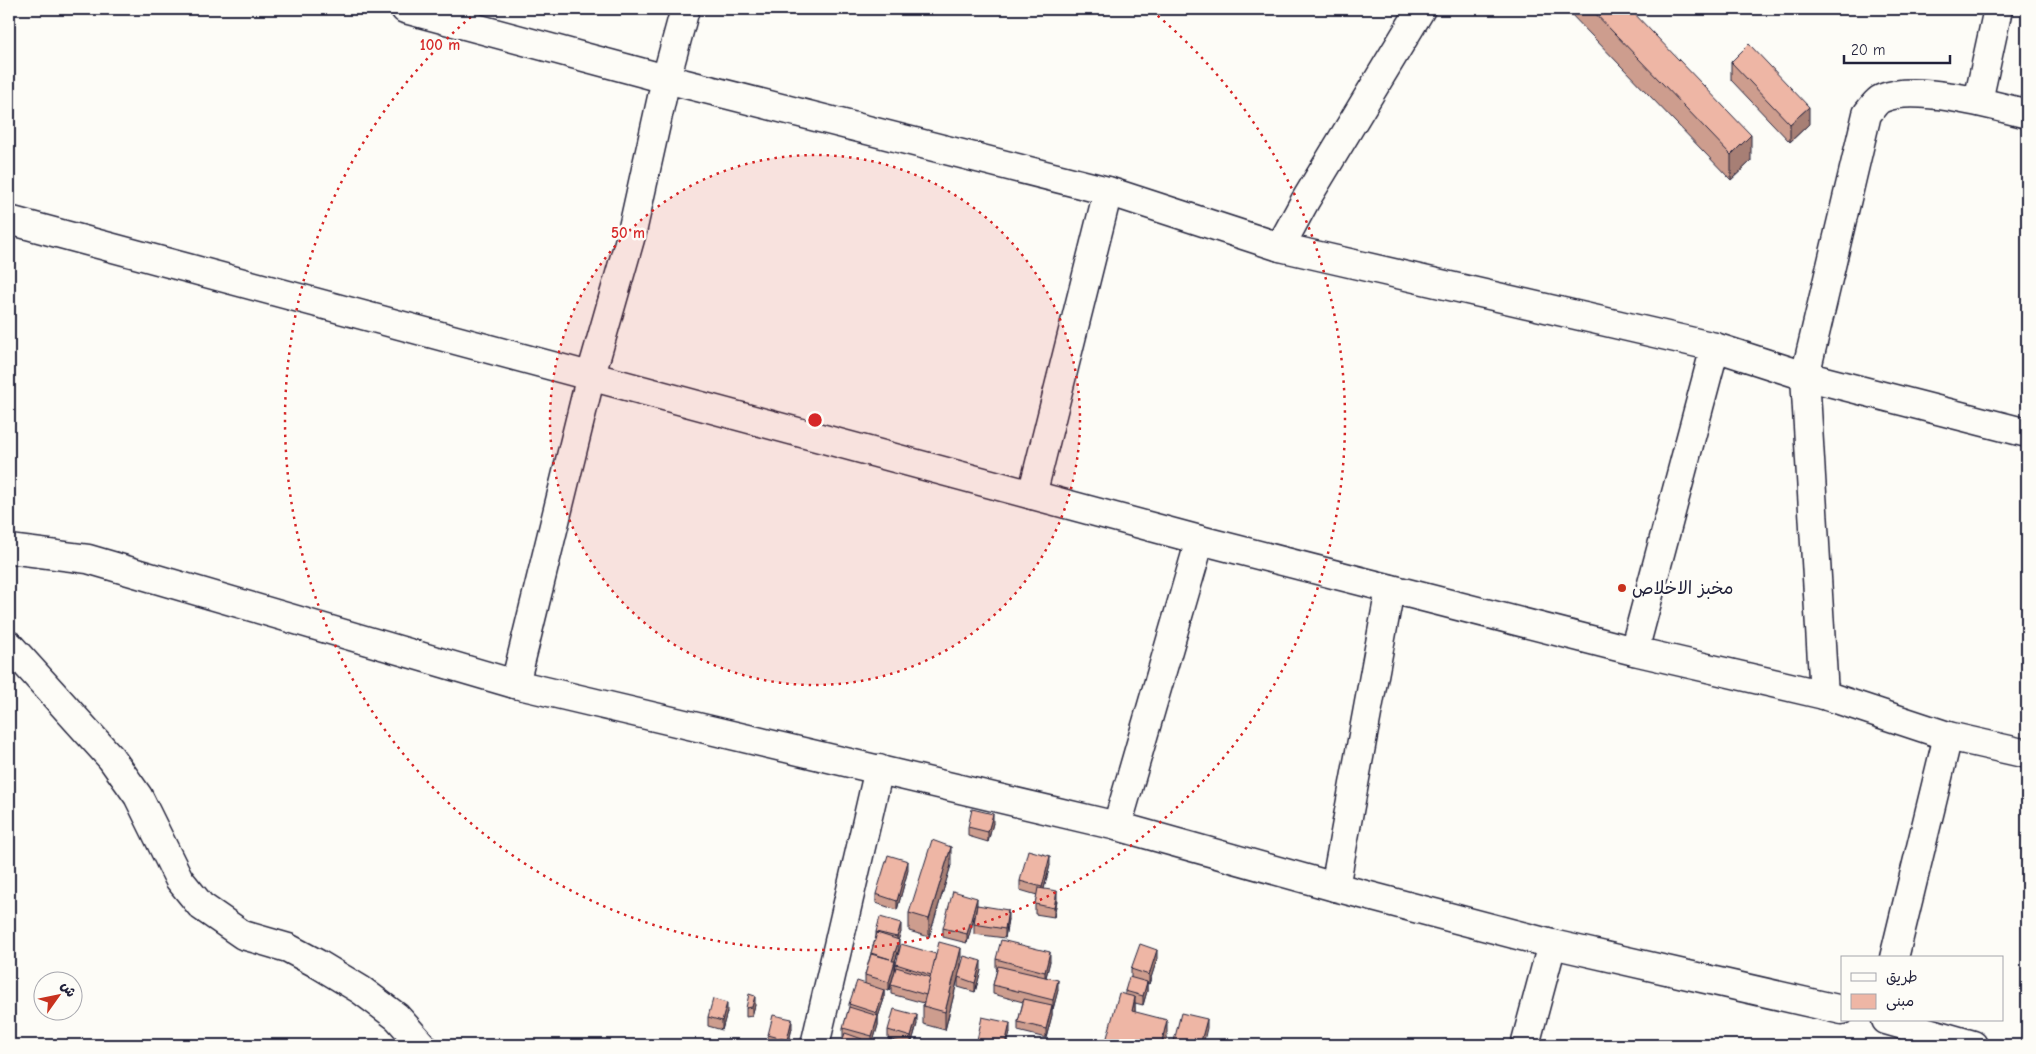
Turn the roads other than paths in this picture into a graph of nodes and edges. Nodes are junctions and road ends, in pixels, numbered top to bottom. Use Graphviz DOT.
graph roads {
  1 [pos="405,9"];
  2 [pos="685,9"];
  3 [pos="1420,9"];
  4 [pos="1998,9"];
  5 [pos="465,16"];
  6 [pos="666,79"];
  7 [pos="1978,101"];
  8 [pos="2027,114"];
  9 [pos="1108,191"];
  10 [pos="9,220"];
  11 [pos="1280,247"];
  12 [pos="1715,347"];
  13 [pos="591,375"];
  14 [pos="1805,376"];
  15 [pos="2026,426"];
  16 [pos="1032,495"];
  17 [pos="1200,540"];
  18 [pos="9,549"];
  19 [pos="1390,589"];
  20 [pos="9,645"];
  21 [pos="1634,651"];
  22 [pos="515,684"];
  23 [pos="1824,696"];
  24 [pos="1948,736"];
  25 [pos="2027,754"];
  26 [pos="879,768"];
  27 [pos="1117,826"];
  28 [pos="1335,887"];
  29 [pos="1552,944"];
  30 [pos="1894,956"];
  31 [pos="1841,1010"];
  32 [pos="1893,1022"];
  33 [pos="422,1045"];
  34 [pos="815,1045"];
  35 [pos="1525,1045"];
  36 [pos="1972,1045"];
  1 -- 5 [label="street"];
  2 -- 6 [label="street"];
  3 -- 11 [label="street"];
  4 -- 7 [label="street"];
  5 -- 6 [label="street"];
  6 -- 9 [label="street"];
  6 -- 13 [label="street"];
  7 -- 8 [label="street"];
  7 -- 14 [label="street"];
  9 -- 11 [label="street"];
  9 -- 16 [label="street"];
  10 -- 13 [label="street"];
  11 -- 12 [label="street"];
  12 -- 14 [label="street"];
  12 -- 21 [label="street"];
  13 -- 16 [label="street"];
  13 -- 22 [label="street"];
  14 -- 15 [label="street"];
  14 -- 23 [label="street"];
  16 -- 17 [label="street"];
  17 -- 19 [label="street"];
  17 -- 27 [label="street"];
  18 -- 22 [label="street"];
  19 -- 21 [label="street"];
  19 -- 28 [label="street"];
  20 -- 33 [label="street"];
  21 -- 23 [label="street"];
  22 -- 26 [label="street"];
  23 -- 24 [label="street"];
  24 -- 25 [label="street"];
  24 -- 30 [label="street"];
  26 -- 27 [label="street"];
  26 -- 34 [label="street"];
  27 -- 28 [label="street"];
  28 -- 29 [label="street"];
  29 -- 31 [label="street"];
  29 -- 35 [label="street"];
  32 -- 36 [label="street"];
}
